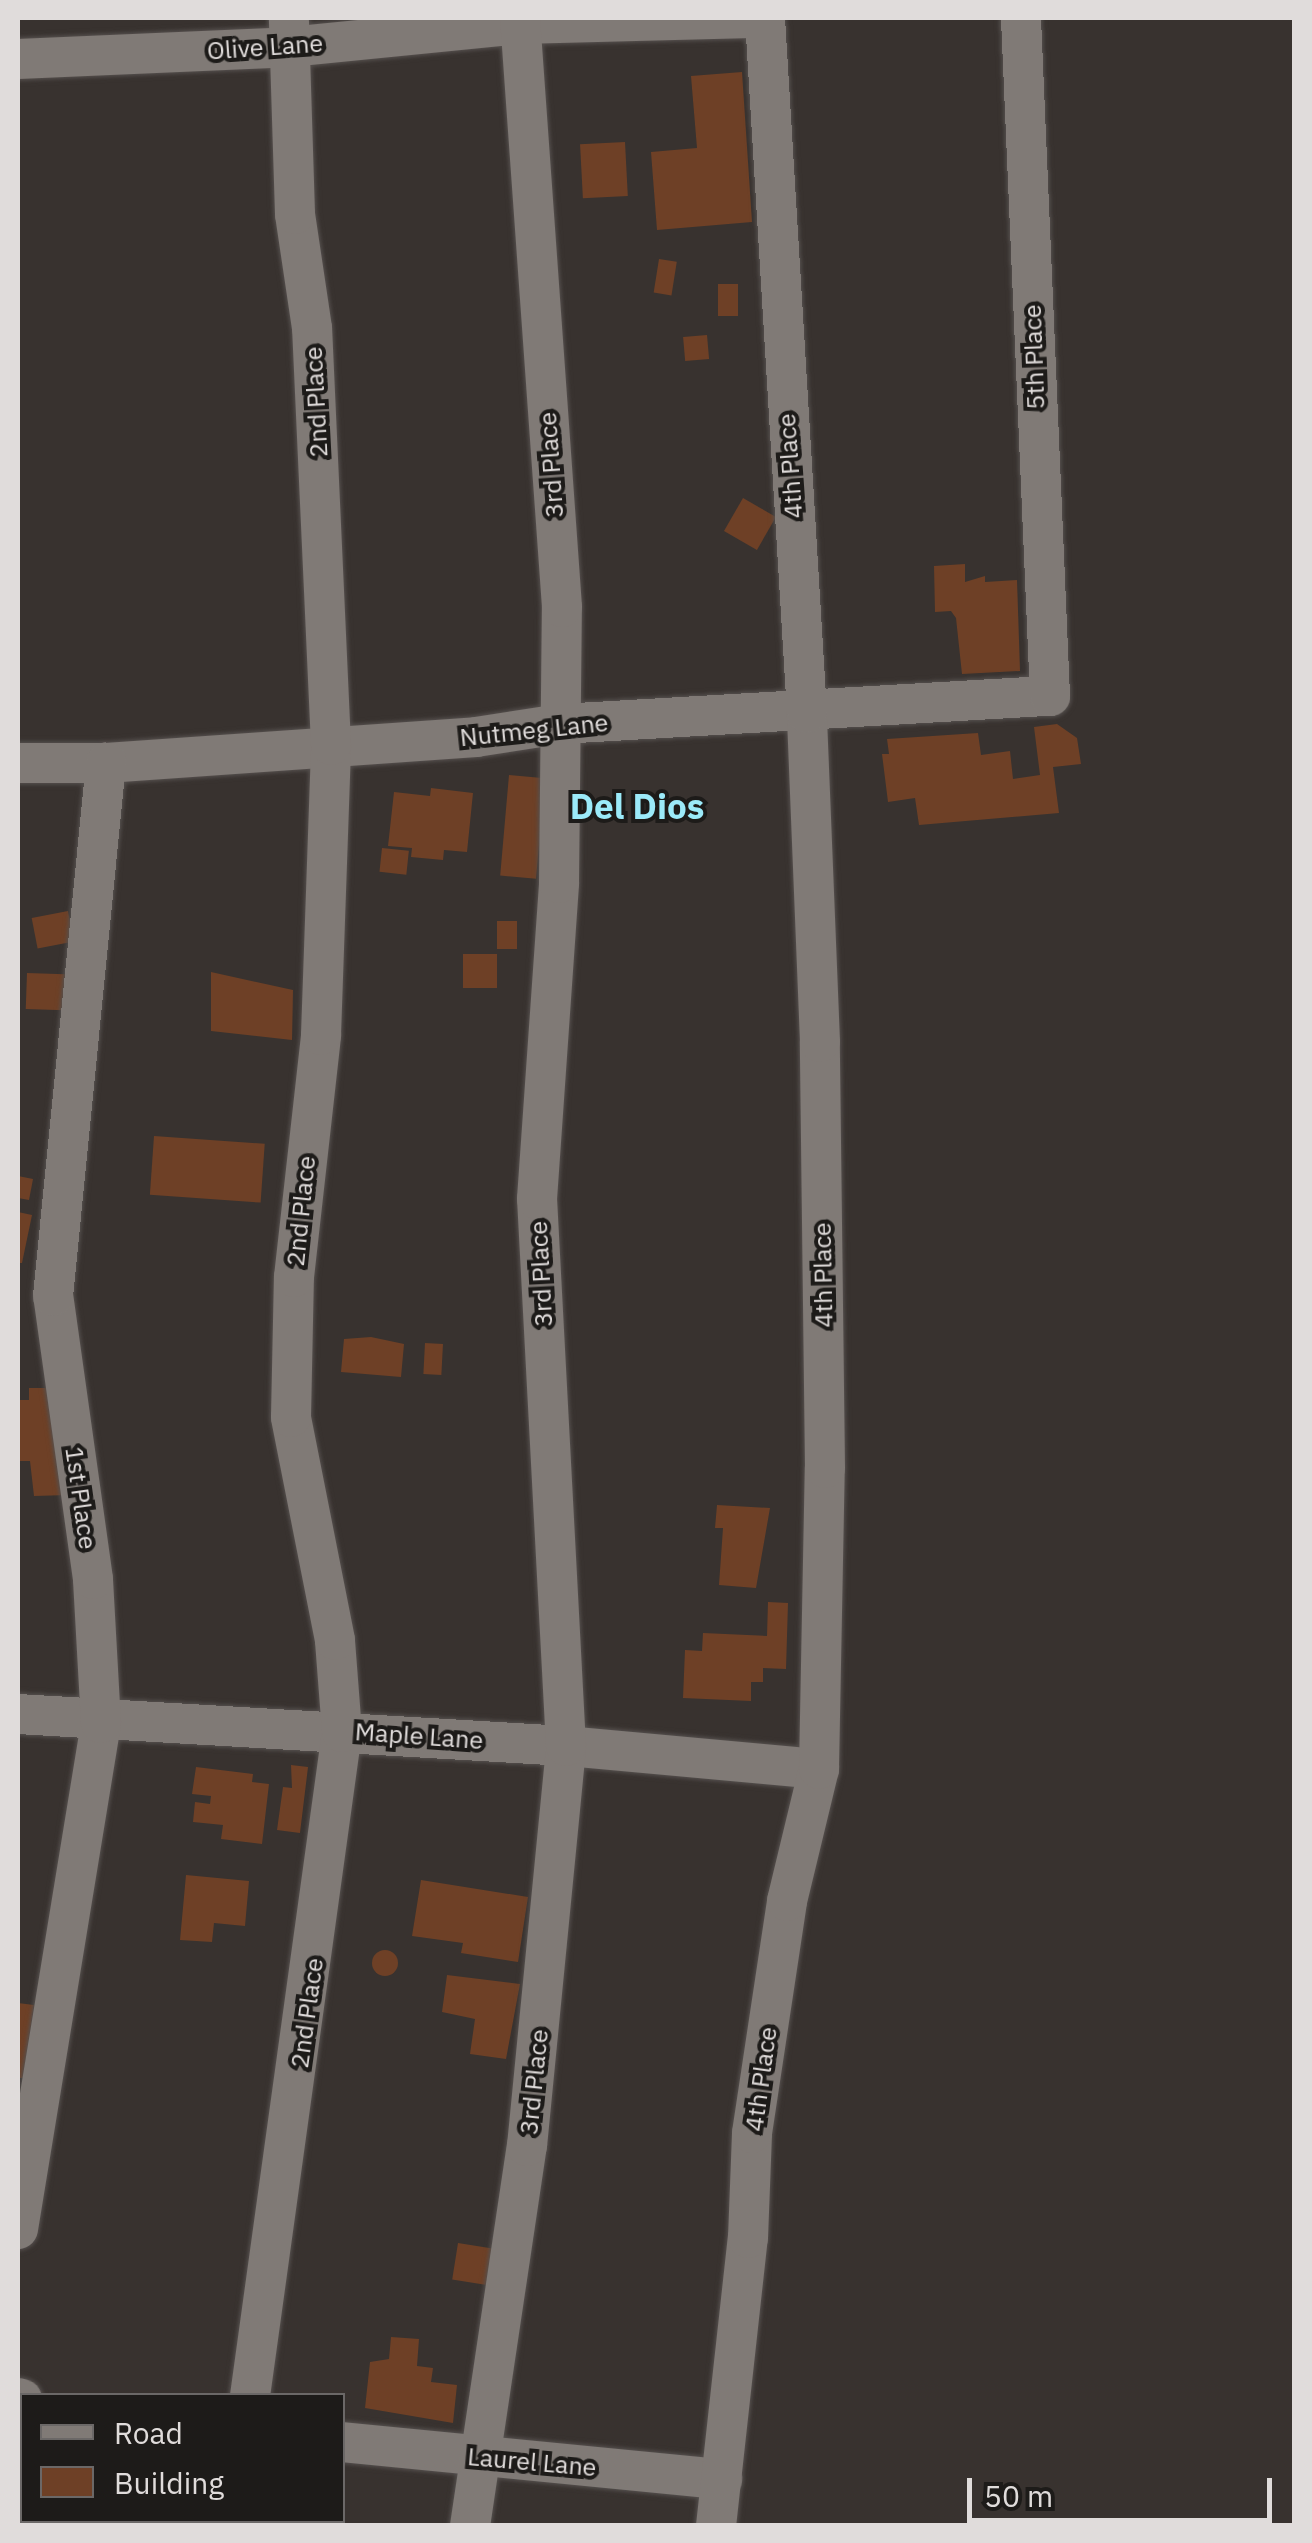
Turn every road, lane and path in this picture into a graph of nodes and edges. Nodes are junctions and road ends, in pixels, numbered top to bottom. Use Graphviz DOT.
graph roads {
  1 [pos="752,18"];
  2 [pos="766,18"];
  3 [pos="1021,18"];
  4 [pos="520,21"];
  5 [pos="289,32"];
  6 [pos="18,59"];
  7 [pos="1050,696"];
  8 [pos="807,713"];
  9 [pos="560,724"];
  10 [pos="331,745"];
  11 [pos="18,763"];
  12 [pos="106,763"];
  13 [pos="18,1714"];
  14 [pos="102,1723"];
  15 [pos="342,1732"];
  16 [pos="566,1746"];
  17 [pos="819,1769"];
  18 [pos="18,2228"];
  19 [pos="250,2393"];
  20 [pos="345,2442"];
  21 [pos="480,2457"];
  22 [pos="722,2479"];
  23 [pos="470,2526"];
  24 [pos="716,2526"];
  1 -- 4 [label="street, Olive Lane"];
  2 -- 8 [label="street, 4th Place"];
  3 -- 7 [label="street, 5th Place"];
  4 -- 5 [label="street, Olive Lane"];
  4 -- 9 [label="street, 3rd Place"];
  5 -- 6 [label="street, Olive Lane"];
  5 -- 10 [label="street, 2nd Place"];
  7 -- 8 [label="street, Nutmeg Lane"];
  8 -- 9 [label="street, Nutmeg Lane"];
  8 -- 17 [label="street, 4th Place"];
  9 -- 10 [label="street, Nutmeg Lane"];
  9 -- 16 [label="street, 3rd Place"];
  10 -- 12 [label="street, Nutmeg Lane"];
  10 -- 15 [label="street, 2nd Place"];
  11 -- 12 [label="street, Nutmeg Lane"];
  12 -- 14 [label="street, 1st Place"];
  13 -- 14 [label="street, Maple Lane"];
  14 -- 15 [label="street, Maple Lane"];
  14 -- 18 [label="street, 1st Place"];
  15 -- 16 [label="street, Maple Lane"];
  15 -- 19 [label="street, 2nd Place"];
  16 -- 17 [label="street, Maple Lane"];
  16 -- 21 [label="street, 3rd Place"];
  17 -- 22 [label="street, 4th Place"];
  20 -- 21 [label="street, Laurel Lane"];
  21 -- 22 [label="street, Laurel Lane"];
  21 -- 23 [label="street, 3rd Place"];
  22 -- 24 [label="street, 4th Place"];
}
